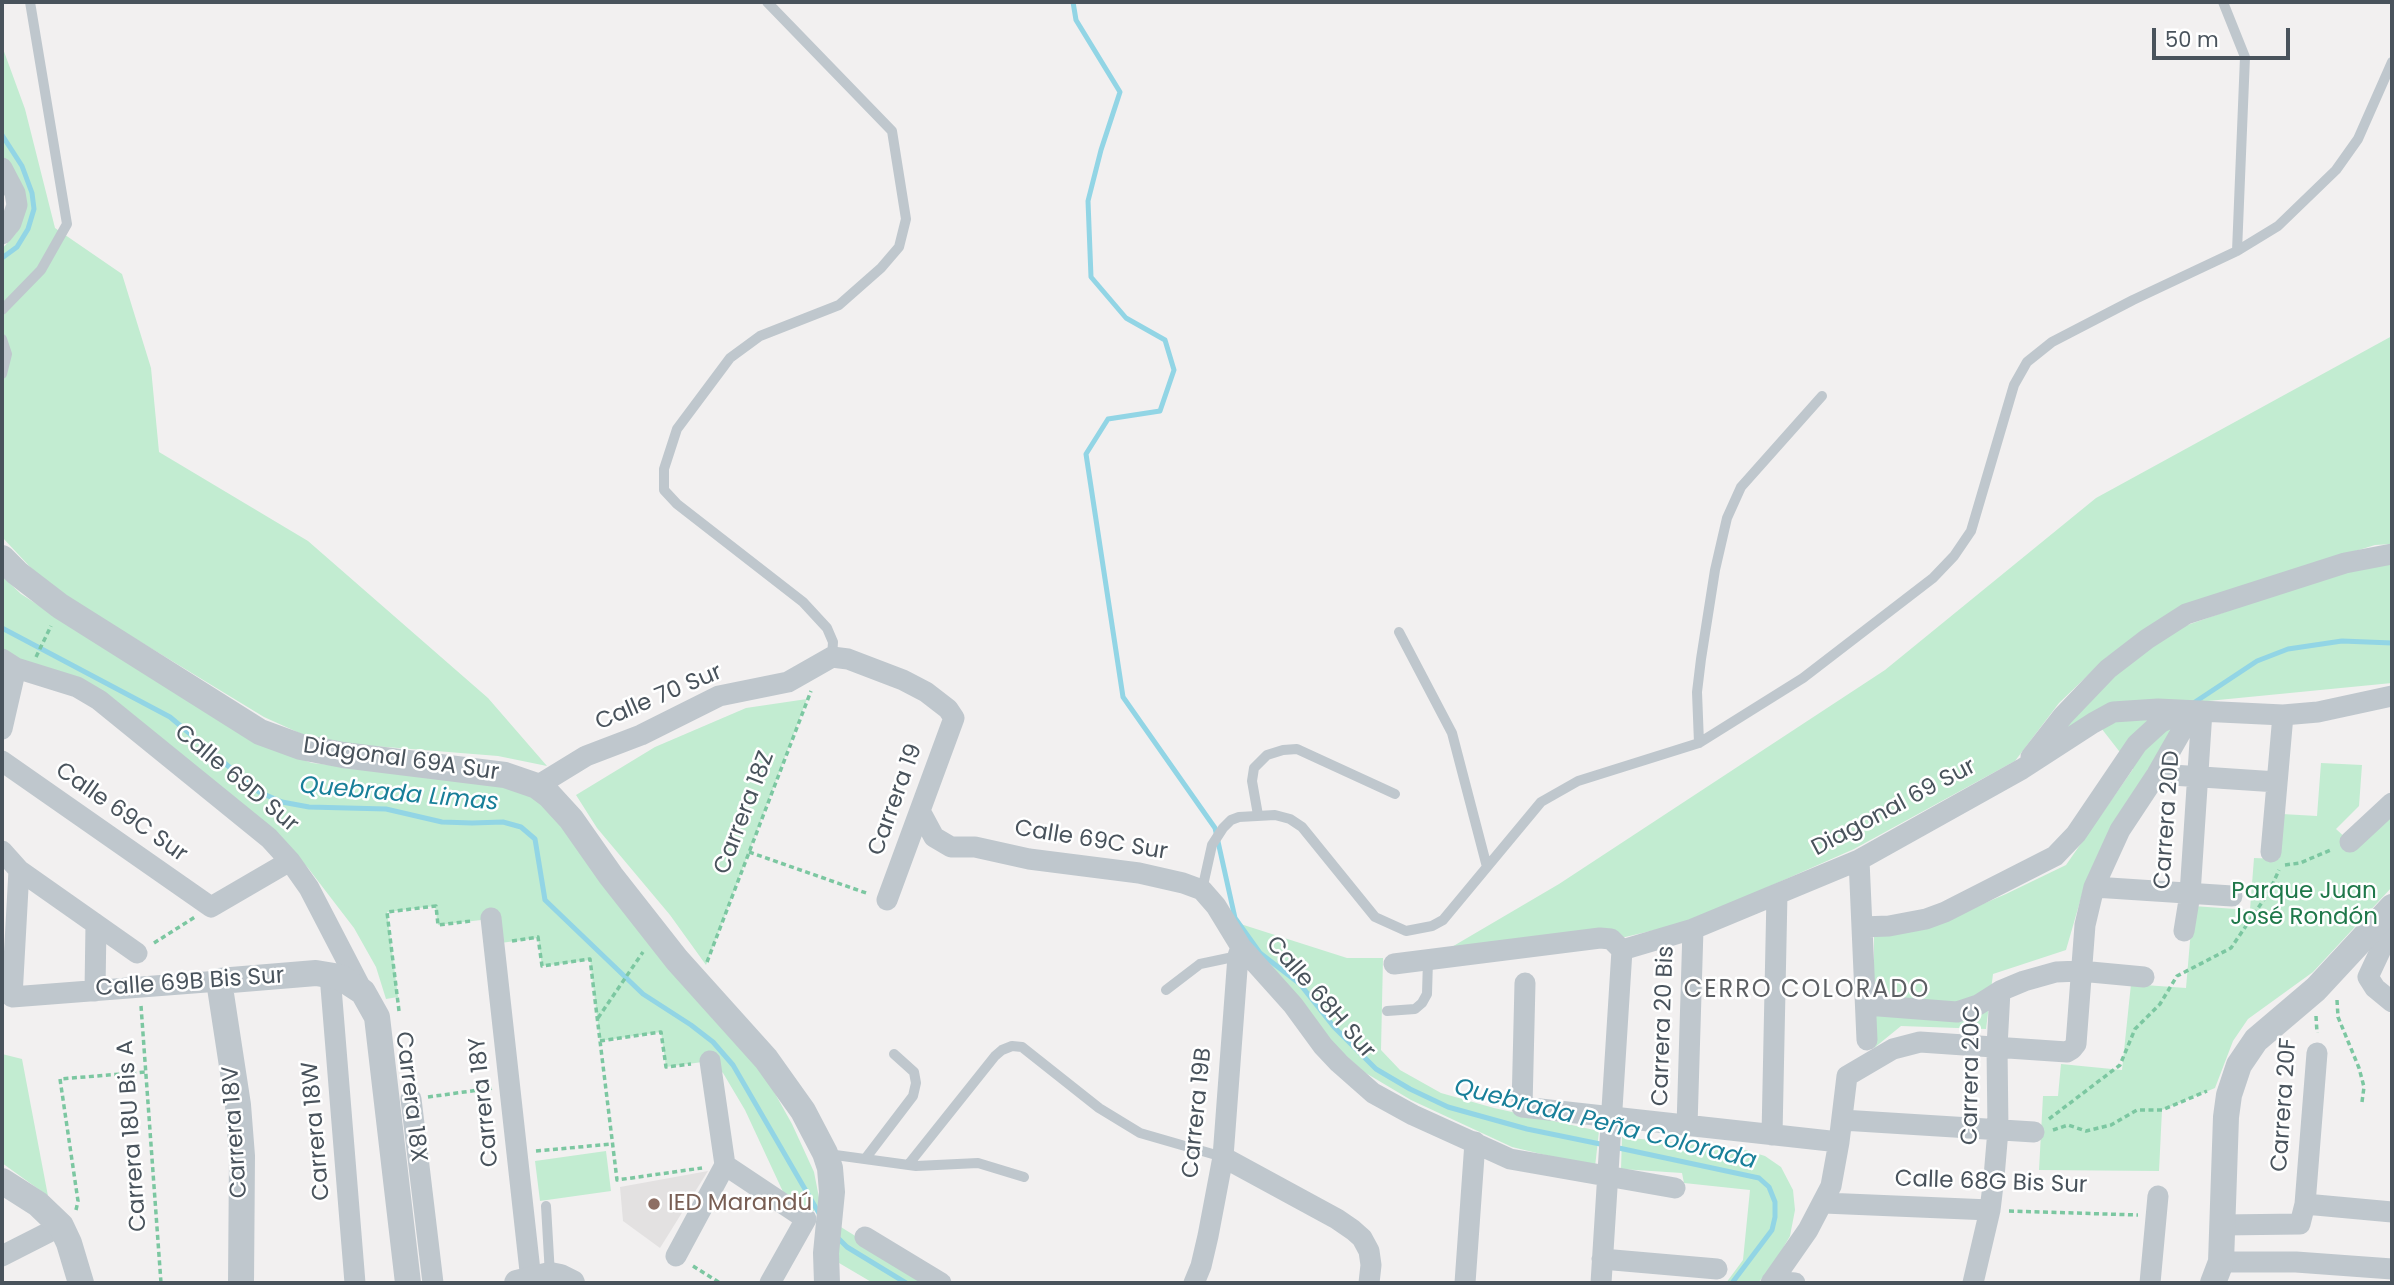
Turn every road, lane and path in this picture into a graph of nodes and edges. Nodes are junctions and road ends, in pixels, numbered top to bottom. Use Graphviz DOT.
graph roads {
  1 [pos="30,2"];
  2 [pos="767,2"];
  3 [pos="2222,2"];
  4 [pos="2392,62"];
  5 [pos="2,168"];
  6 [pos="2,234"];
  7 [pos="2237,251"];
  8 [pos="2,310"];
  9 [pos="2,339"];
  10 [pos="2,374"];
  11 [pos="1822,396"];
  12 [pos="2392,554"];
  13 [pos="2,558"];
  14 [pos="1399,632"];
  15 [pos="46,637"];
  16 [pos="832,657"];
  17 [pos="18,662"];
  18 [pos="813,688"];
  19 [pos="2392,696"];
  20 [pos="2192,711"];
  21 [pos="2283,715"];
  22 [pos="2,729"];
  23 [pos="1699,743"];
  24 [pos="2,761"];
  25 [pos="2022,769"];
  26 [pos="2157,774"];
  27 [pos="2197,776"];
  28 [pos="2277,782"];
  29 [pos="537,786"];
  30 [pos="1395,794"];
  31 [pos="2392,803"];
  32 [pos="920,811"];
  33 [pos="1258,815"];
  34 [pos="2350,842"];
  35 [pos="2,851"];
  36 [pos="749,852"];
  37 [pos="2271,852"];
  38 [pos="1859,860"];
  39 [pos="290,861"];
  40 [pos="1487,867"];
  41 [pos="19,870"];
  42 [pos="2094,887"];
  43 [pos="1202,890"];
  44 [pos="1777,894"];
  45 [pos="2190,894"];
  46 [pos="2232,896"];
  47 [pos="887,900"];
  48 [pos="211,907"];
  49 [pos="2390,909"];
  50 [pos="491,918"];
  51 [pos="96,924"];
  52 [pos="1862,927"];
  53 [pos="1693,929"];
  54 [pos="2184,931"];
  55 [pos="493,944"];
  56 [pos="1622,950"];
  57 [pos="1240,951"];
  58 [pos="137,953"];
  59 [pos="1428,960"];
  60 [pos="1394,964"];
  61 [pos="632,968"];
  62 [pos="2080,971"];
  63 [pos="330,975"];
  64 [pos="2144,977"];
  65 [pos="219,981"];
  66 [pos="1525,983"];
  67 [pos="699,985"];
  68 [pos="140,987"];
  69 [pos="2328,989"];
  70 [pos="95,990"];
  71 [pos="1166,990"];
  72 [pos="2000,991"];
  73 [pos="363,992"];
  74 [pos="2392,1002"];
  75 [pos="1866,1005"];
  76 [pos="1387,1011"];
  77 [pos="597,1020"];
  78 [pos="401,1022"];
  79 [pos="1867,1040"];
  80 [pos="600,1041"];
  81 [pos="1997,1047"];
  82 [pos="2317,1053"];
  83 [pos="894,1054"];
  84 [pos="710,1060"];
  85 [pos="145,1072"];
  86 [pos="2233,1080"];
  87 [pos="509,1086"];
  88 [pos="411,1099"];
  89 [pos="2362,1102"];
  90 [pos="1842,1120"];
  91 [pos="1610,1126"];
  92 [pos="1687,1126"];
  93 [pos="1998,1130"];
  94 [pos="2034,1132"];
  95 [pos="1772,1135"];
  96 [pos="1475,1142"];
  97 [pos="1839,1142"];
  98 [pos="613,1144"];
  99 [pos="517,1153"];
  100 [pos="825,1153"];
  101 [pos="1223,1157"];
  102 [pos="865,1159"];
  103 [pos="725,1165"];
  104 [pos="908,1166"];
  105 [pos="1607,1167"];
  106 [pos="1024,1177"];
  107 [pos="2,1181"];
  108 [pos="1675,1188"];
  109 [pos="1824,1203"];
  110 [pos="546,1206"];
  111 [pos="2157,1206"];
  112 [pos="1990,1210"];
  113 [pos="2392,1212"];
  114 [pos="2303,1214"];
  115 [pos="2222,1225"];
  116 [pos="65,1235"];
  117 [pos="865,1237"];
  118 [pos="2,1256"];
  119 [pos="677,1256"];
  120 [pos="1602,1259"];
  121 [pos="1717,1269"];
  122 [pos="2392,1269"];
  123 [pos="2217,1273"];
  124 [pos="542,1280"];
  125 [pos="773,1282"];
  126 [pos="1772,1282"];
  127 [pos="81,1283"];
  128 [pos="161,1283"];
  129 [pos="241,1283"];
  130 [pos="355,1283"];
  131 [pos="408,1283"];
  132 [pos="433,1283"];
  133 [pos="720,1283"];
  134 [pos="827,1283"];
  135 [pos="941,1283"];
  136 [pos="1194,1283"];
  137 [pos="1369,1283"];
  138 [pos="1465,1283"];
  139 [pos="1601,1283"];
  140 [pos="1795,1283"];
  141 [pos="1973,1283"];
  142 [pos="2150,1283"];
  1 -- 8 [label="lane"];
  2 -- 16 [label="lane"];
  3 -- 7 [label="lane"];
  4 -- 7 [label="lane"];
  5 -- 6 [label="street"];
  7 -- 23 [label="lane"];
  9 -- 10 [label="lane"];
  11 -- 23 [label="lane"];
  12 -- 25 [label="street"];
  13 -- 29 [label="street, Diagonal 69A Sur"];
  14 -- 40 [label="lane"];
  15 -- 17 [label="path"];
  16 -- 29 [label="street, Calle 70 Sur"];
  16 -- 32 [label="street, Carrera 19"];
  17 -- 22 [label="street"];
  17 -- 39 [label="street, Calle 69D Sur"];
  18 -- 36 [label="path, Carrera 18Z"];
  19 -- 21 [label="street, Diagonal 69 Sur"];
  20 -- 21 [label="street, Diagonal 69 Sur"];
  20 -- 25 [label="street, Diagonal 69 Sur"];
  20 -- 26 [label="street"];
  20 -- 27 [label="street, Carrera 20D"];
  20 -- 52 [label="street"];
  21 -- 28 [label="street"];
  23 -- 40 [label="lane"];
  24 -- 48 [label="street, Calle 69C Sur"];
  25 -- 38 [label="street, Diagonal 69 Sur"];
  26 -- 27 [label="street"];
  26 -- 42 [label="street"];
  27 -- 28 [label="street"];
  27 -- 45 [label="street, Carrera 20D"];
  28 -- 37 [label="street"];
  29 -- 67 [label="street, Diagonal 69A Sur"];
  30 -- 33 [label="lane"];
  31 -- 34 [label="street"];
  32 -- 43 [label="street, Calle 69C Sur"];
  32 -- 47 [label="street, Carrera 19"];
  33 -- 40 [label="lane"];
  33 -- 43 [label="lane"];
  34 -- 94 [label="path"];
  35 -- 41 [label="street"];
  36 -- 47 [label="path"];
  36 -- 67 [label="path, Carrera 18Z"];
  38 -- 44 [label="street, Diagonal 69 Sur"];
  38 -- 52 [label="street"];
  39 -- 48 [label="street"];
  39 -- 73 [label="street, Calle 69D Sur"];
  41 -- 51 [label="street"];
  41 -- 70 [label="street, Calle 69B Bis Sur"];
  42 -- 45 [label="street"];
  42 -- 62 [label="street"];
  43 -- 57 [label="street"];
  44 -- 53 [label="street, Diagonal 69 Sur"];
  44 -- 95 [label="street"];
  45 -- 46 [label="street"];
  45 -- 54 [label="street, Carrera 20D"];
  48 -- 58 [label="path"];
  49 -- 69 [label="street"];
  49 -- 74 [label="street"];
  50 -- 55 [label="street, Carrera 18Y"];
  50 -- 78 [label="path, Carrera 18X"];
  51 -- 58 [label="street"];
  51 -- 70 [label="street"];
  52 -- 75 [label="street"];
  53 -- 56 [label="street, Diagonal 69 Sur"];
  53 -- 92 [label="street, Carrera 20 Bis"];
  55 -- 77 [label="path"];
  55 -- 87 [label="street, Carrera 18Y"];
  56 -- 59 [label="street"];
  56 -- 91 [label="street"];
  57 -- 71 [label="lane"];
  57 -- 96 [label="street, Calle 68H Sur"];
  57 -- 101 [label="street, Carrera 19B"];
  59 -- 60 [label="street"];
  59 -- 76 [label="lane"];
  61 -- 77 [label="path"];
  62 -- 64 [label="street"];
  62 -- 72 [label="street"];
  62 -- 81 [label="street"];
  63 -- 65 [label="street, Calle 69B Bis Sur"];
  63 -- 73 [label="street, Calle 69B Bis Sur"];
  63 -- 130 [label="street, Carrera 18W"];
  65 -- 68 [label="street, Calle 69B Bis Sur"];
  65 -- 129 [label="street, Carrera 18V"];
  66 -- 91 [label="street"];
  67 -- 100 [label="street, Diagonal 69A Sur"];
  68 -- 70 [label="street, Calle 69B Bis Sur"];
  68 -- 85 [label="path, Carrera 18U Bis A"];
  69 -- 82 [label="path, Carrera 20F"];
  69 -- 86 [label="street"];
  69 -- 89 [label="path"];
  72 -- 75 [label="street"];
  72 -- 81 [label="street, Carrera 20C"];
  73 -- 131 [label="street, Carrera 18X"];
  75 -- 79 [label="street"];
  77 -- 80 [label="path"];
  80 -- 84 [label="path"];
  80 -- 98 [label="path"];
  81 -- 90 [label="street"];
  81 -- 93 [label="street, Carrera 20C"];
  82 -- 114 [label="street, Carrera 20F"];
  83 -- 102 [label="lane"];
  84 -- 103 [label="street"];
  85 -- 116 [label="path"];
  85 -- 128 [label="path, Carrera 18U Bis A"];
  86 -- 94 [label="path"];
  86 -- 115 [label="street"];
  87 -- 88 [label="path"];
  87 -- 99 [label="street, Carrera 18Y"];
  88 -- 132 [label="street, Carrera 18X"];
  90 -- 93 [label="street"];
  90 -- 97 [label="street"];
  91 -- 92 [label="street"];
  91 -- 105 [label="street"];
  92 -- 95 [label="street"];
  93 -- 94 [label="street"];
  93 -- 112 [label="street, Carrera 20C"];
  95 -- 97 [label="street"];
  96 -- 105 [label="street, Calle 68H Sur"];
  96 -- 138 [label="street"];
  97 -- 109 [label="street"];
  98 -- 99 [label="path"];
  98 -- 103 [label="path"];
  99 -- 124 [label="street, Carrera 18Y"];
  100 -- 102 [label="lane"];
  100 -- 134 [label="street, Diagonal 69A Sur"];
  101 -- 104 [label="lane"];
  101 -- 136 [label="street, Carrera 19B"];
  101 -- 137 [label="street"];
  102 -- 104 [label="lane"];
  103 -- 119 [label="street"];
  103 -- 125 [label="street"];
  104 -- 106 [label="lane"];
  105 -- 108 [label="street, Calle 68H Sur"];
  105 -- 120 [label="street"];
  107 -- 116 [label="street"];
  109 -- 112 [label="street, Calle 68G Bis Sur"];
  109 -- 126 [label="street"];
  110 -- 124 [label="lane"];
  111 -- 112 [label="path, Calle 68G Bis Sur"];
  111 -- 142 [label="street"];
  112 -- 141 [label="street, Carrera 20C"];
  113 -- 114 [label="street"];
  114 -- 115 [label="street"];
  115 -- 123 [label="street"];
  116 -- 118 [label="street"];
  116 -- 127 [label="street"];
  117 -- 135 [label="street"];
  119 -- 133 [label="path"];
  120 -- 121 [label="street"];
  120 -- 139 [label="street"];
  122 -- 123 [label="street"];
  126 -- 140 [label="street"];
}
